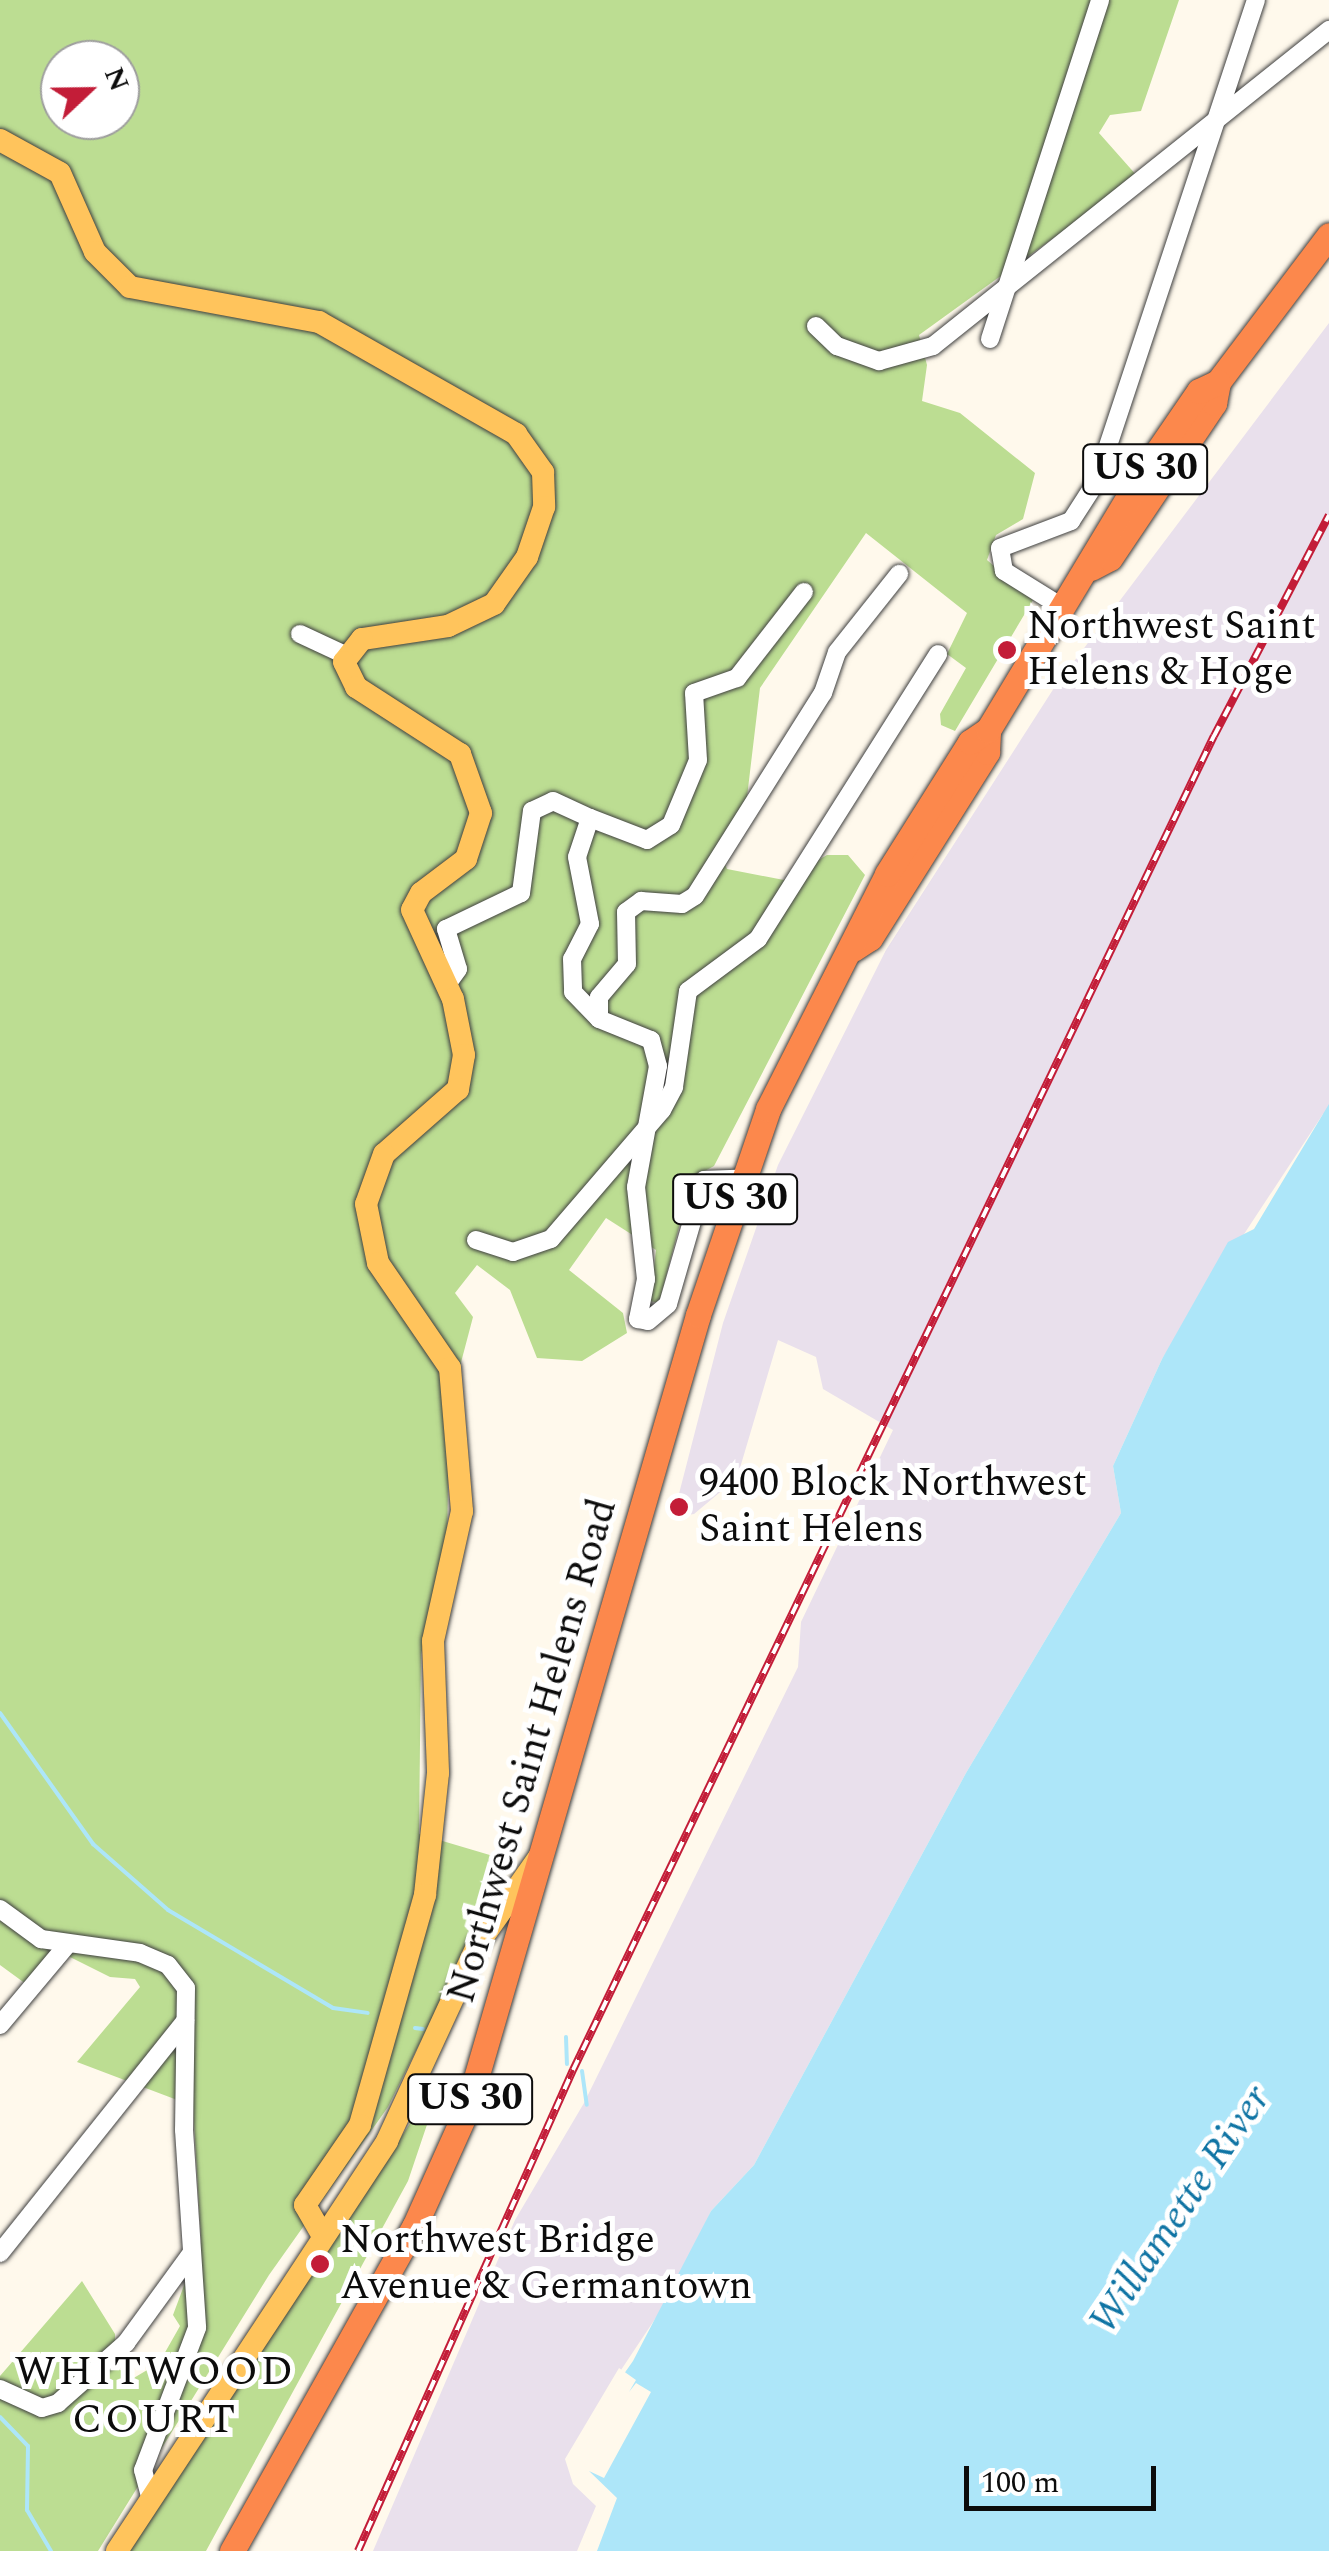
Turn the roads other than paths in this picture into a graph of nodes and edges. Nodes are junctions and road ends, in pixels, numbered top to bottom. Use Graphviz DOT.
graph roads {
  1 [pos="1100,0"];
  2 [pos="1256,0"];
  3 [pos="1329,30"];
  4 [pos="1219,117"];
  5 [pos="0,140"];
  6 [pos="1329,235"];
  7 [pos="1001,298"];
  8 [pos="816,326"];
  9 [pos="990,339"];
  10 [pos="898,574"];
  11 [pos="804,592"];
  12 [pos="1065,609"];
  13 [pos="300,634"];
  14 [pos="938,654"];
  15 [pos="345,655"];
  16 [pos="590,818"];
  17 [pos="448,982"];
  18 [pos="599,1019"];
  19 [pos="643,1133"];
  20 [pos="742,1178"];
  21 [pos="476,1240"];
  22 [pos="548,1847"];
  23 [pos="0,1909"];
  24 [pos="68,1944"];
  25 [pos="506,1980"];
  26 [pos="458,1989"];
  27 [pos="185,2022"];
  28 [pos="0,2025"];
  29 [pos="323,2236"];
  30 [pos="0,2253"];
  31 [pos="191,2254"];
  32 [pos="0,2389"];
  33 [pos="150,2497"];
  34 [pos="117,2551"];
  35 [pos="232,2551"];
  1 -- 7 [label="street"];
  2 -- 4 [label="street"];
  3 -- 4 [label="street"];
  4 -- 7 [label="street"];
  4 -- 12 [label="street"];
  5 -- 15 [label="main road"];
  6 -- 12 [label="highway, Northwest Saint Helens Road / US 30"];
  7 -- 8 [label="street"];
  7 -- 9 [label="street"];
  10 -- 18 [label="street"];
  11 -- 16 [label="street"];
  12 -- 20 [label="highway, Northwest Saint Helens Road / US 30"];
  13 -- 15 [label="street"];
  14 -- 19 [label="street"];
  15 -- 17 [label="main road"];
  16 -- 17 [label="street"];
  16 -- 18 [label="street"];
  17 -- 29 [label="main road"];
  18 -- 19 [label="street"];
  19 -- 20 [label="street"];
  19 -- 21 [label="street"];
  20 -- 22 [label="highway, Northwest Saint Helens Road / US 30"];
  22 -- 25 [label="highway, Northwest Saint Helens Road / US 30"];
  22 -- 26 [label="main road"];
  23 -- 24 [label="street"];
  24 -- 27 [label="street"];
  24 -- 28 [label="street"];
  25 -- 26 [label="main road"];
  25 -- 35 [label="highway, Northwest Saint Helens Road / US 30"];
  26 -- 29 [label="main road"];
  27 -- 30 [label="street"];
  27 -- 31 [label="street"];
  29 -- 33 [label="main road"];
  31 -- 32 [label="street"];
  31 -- 33 [label="street"];
  33 -- 34 [label="main road"];
}
